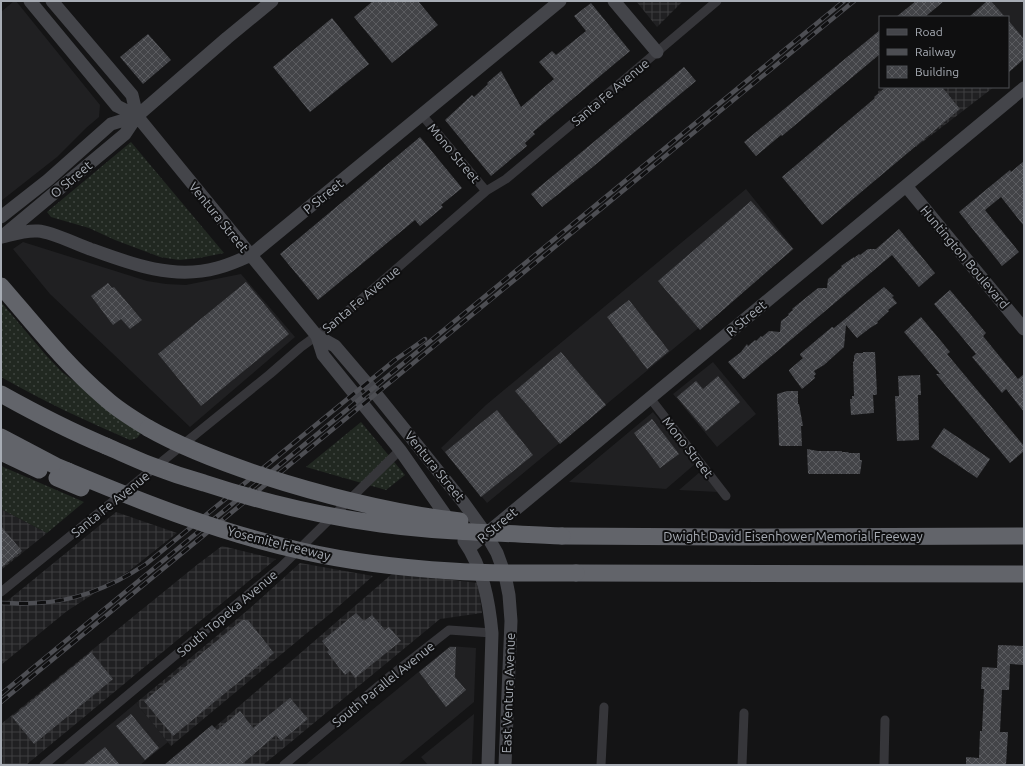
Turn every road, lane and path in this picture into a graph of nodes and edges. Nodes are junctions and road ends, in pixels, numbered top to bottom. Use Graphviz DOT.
graph roads {
  1 [pos="30,1"];
  2 [pos="52,1"];
  3 [pos="272,1"];
  4 [pos="560,1"];
  5 [pos="614,1"];
  6 [pos="717,1"];
  7 [pos="657,52"];
  8 [pos="1024,88"];
  9 [pos="422,114"];
  10 [pos="137,116"];
  11 [pos="906,186"];
  12 [pos="486,191"];
  13 [pos="34,210"];
  14 [pos="1,217"];
  15 [pos="48,233"];
  16 [pos="2,237"];
  17 [pos="251,255"];
  18 [pos="1,286"];
  19 [pos="1024,328"];
  20 [pos="317,336"];
  21 [pos="1,394"];
  22 [pos="650,398"];
  23 [pos="1,437"];
  24 [pos="400,450"];
  25 [pos="1,452"];
  26 [pos="63,474"];
  27 [pos="726,496"];
  28 [pos="486,534"];
  29 [pos="1024,535"];
  30 [pos="569,536"];
  31 [pos="469,548"];
  32 [pos="1024,574"];
  33 [pos="1,592"];
  34 [pos="511,621"];
  35 [pos="492,633"];
  36 [pos="604,707"];
  37 [pos="744,713"];
  38 [pos="885,720"];
  39 [pos="44,765"];
  40 [pos="284,765"];
  41 [pos="488,765"];
  42 [pos="506,765"];
  43 [pos="601,765"];
  44 [pos="742,765"];
  45 [pos="884,765"];
  1 -- 10 [label="main road, Ventura Street"];
  2 -- 10 [label="main road, Ventura Street"];
  3 -- 10 [label="main road, O Street"];
  4 -- 9 [label="main road, P Street"];
  5 -- 7 [label="main road"];
  6 -- 7 [label="street, Santa Fe Avenue"];
  7 -- 12 [label="street, Santa Fe Avenue"];
  8 -- 11 [label="main road, R Street"];
  9 -- 12 [label="street, Mono Street"];
  9 -- 17 [label="main road, P Street"];
  10 -- 13 [label="main road, O Street"];
  10 -- 14 [label="main road, O Street"];
  10 -- 17 [label="main road, Ventura Street"];
  11 -- 19 [label="main road, Huntington Boulevard"];
  11 -- 22 [label="main road, R Street"];
  12 -- 20 [label="street, Santa Fe Avenue"];
  13 -- 15 [label="main road, P Street"];
  13 -- 16 [label="main road, O Street"];
  15 -- 16 [label="main road, P Street"];
  15 -- 17 [label="main road, P Street"];
  17 -- 20 [label="main road, Ventura Street"];
  18 -- 30 [label="highway, bridge"];
  20 -- 24 [label="main road, Ventura Street"];
  20 -- 28 [label="main road, Ventura Street"];
  20 -- 33 [label="street, Santa Fe Avenue"];
  21 -- 30 [label="highway, bridge"];
  22 -- 27 [label="street, Mono Street"];
  22 -- 28 [label="main road, R Street"];
  23 -- 26 [label="highway"];
  24 -- 31 [label="main road, Ventura Street"];
  24 -- 39 [label="street, South Topeka Avenue"];
  25 -- 26 [label="highway"];
  26 -- 32 [label="highway, Yosemite Freeway, bridge"];
  28 -- 31 [label="main road, R Street"];
  28 -- 34 [label="main road, Ventura Street"];
  29 -- 30 [label="highway, Dwight David Eisenhower Memorial Freeway"];
  31 -- 35 [label="main road, Ventura Street"];
  34 -- 42 [label="main road, East Ventura Avenue"];
  35 -- 40 [label="street, South Parallel Avenue"];
  35 -- 41 [label="main road, East Ventura Avenue"];
  36 -- 43 [label="street"];
  37 -- 44 [label="street"];
  38 -- 45 [label="street"];
}
